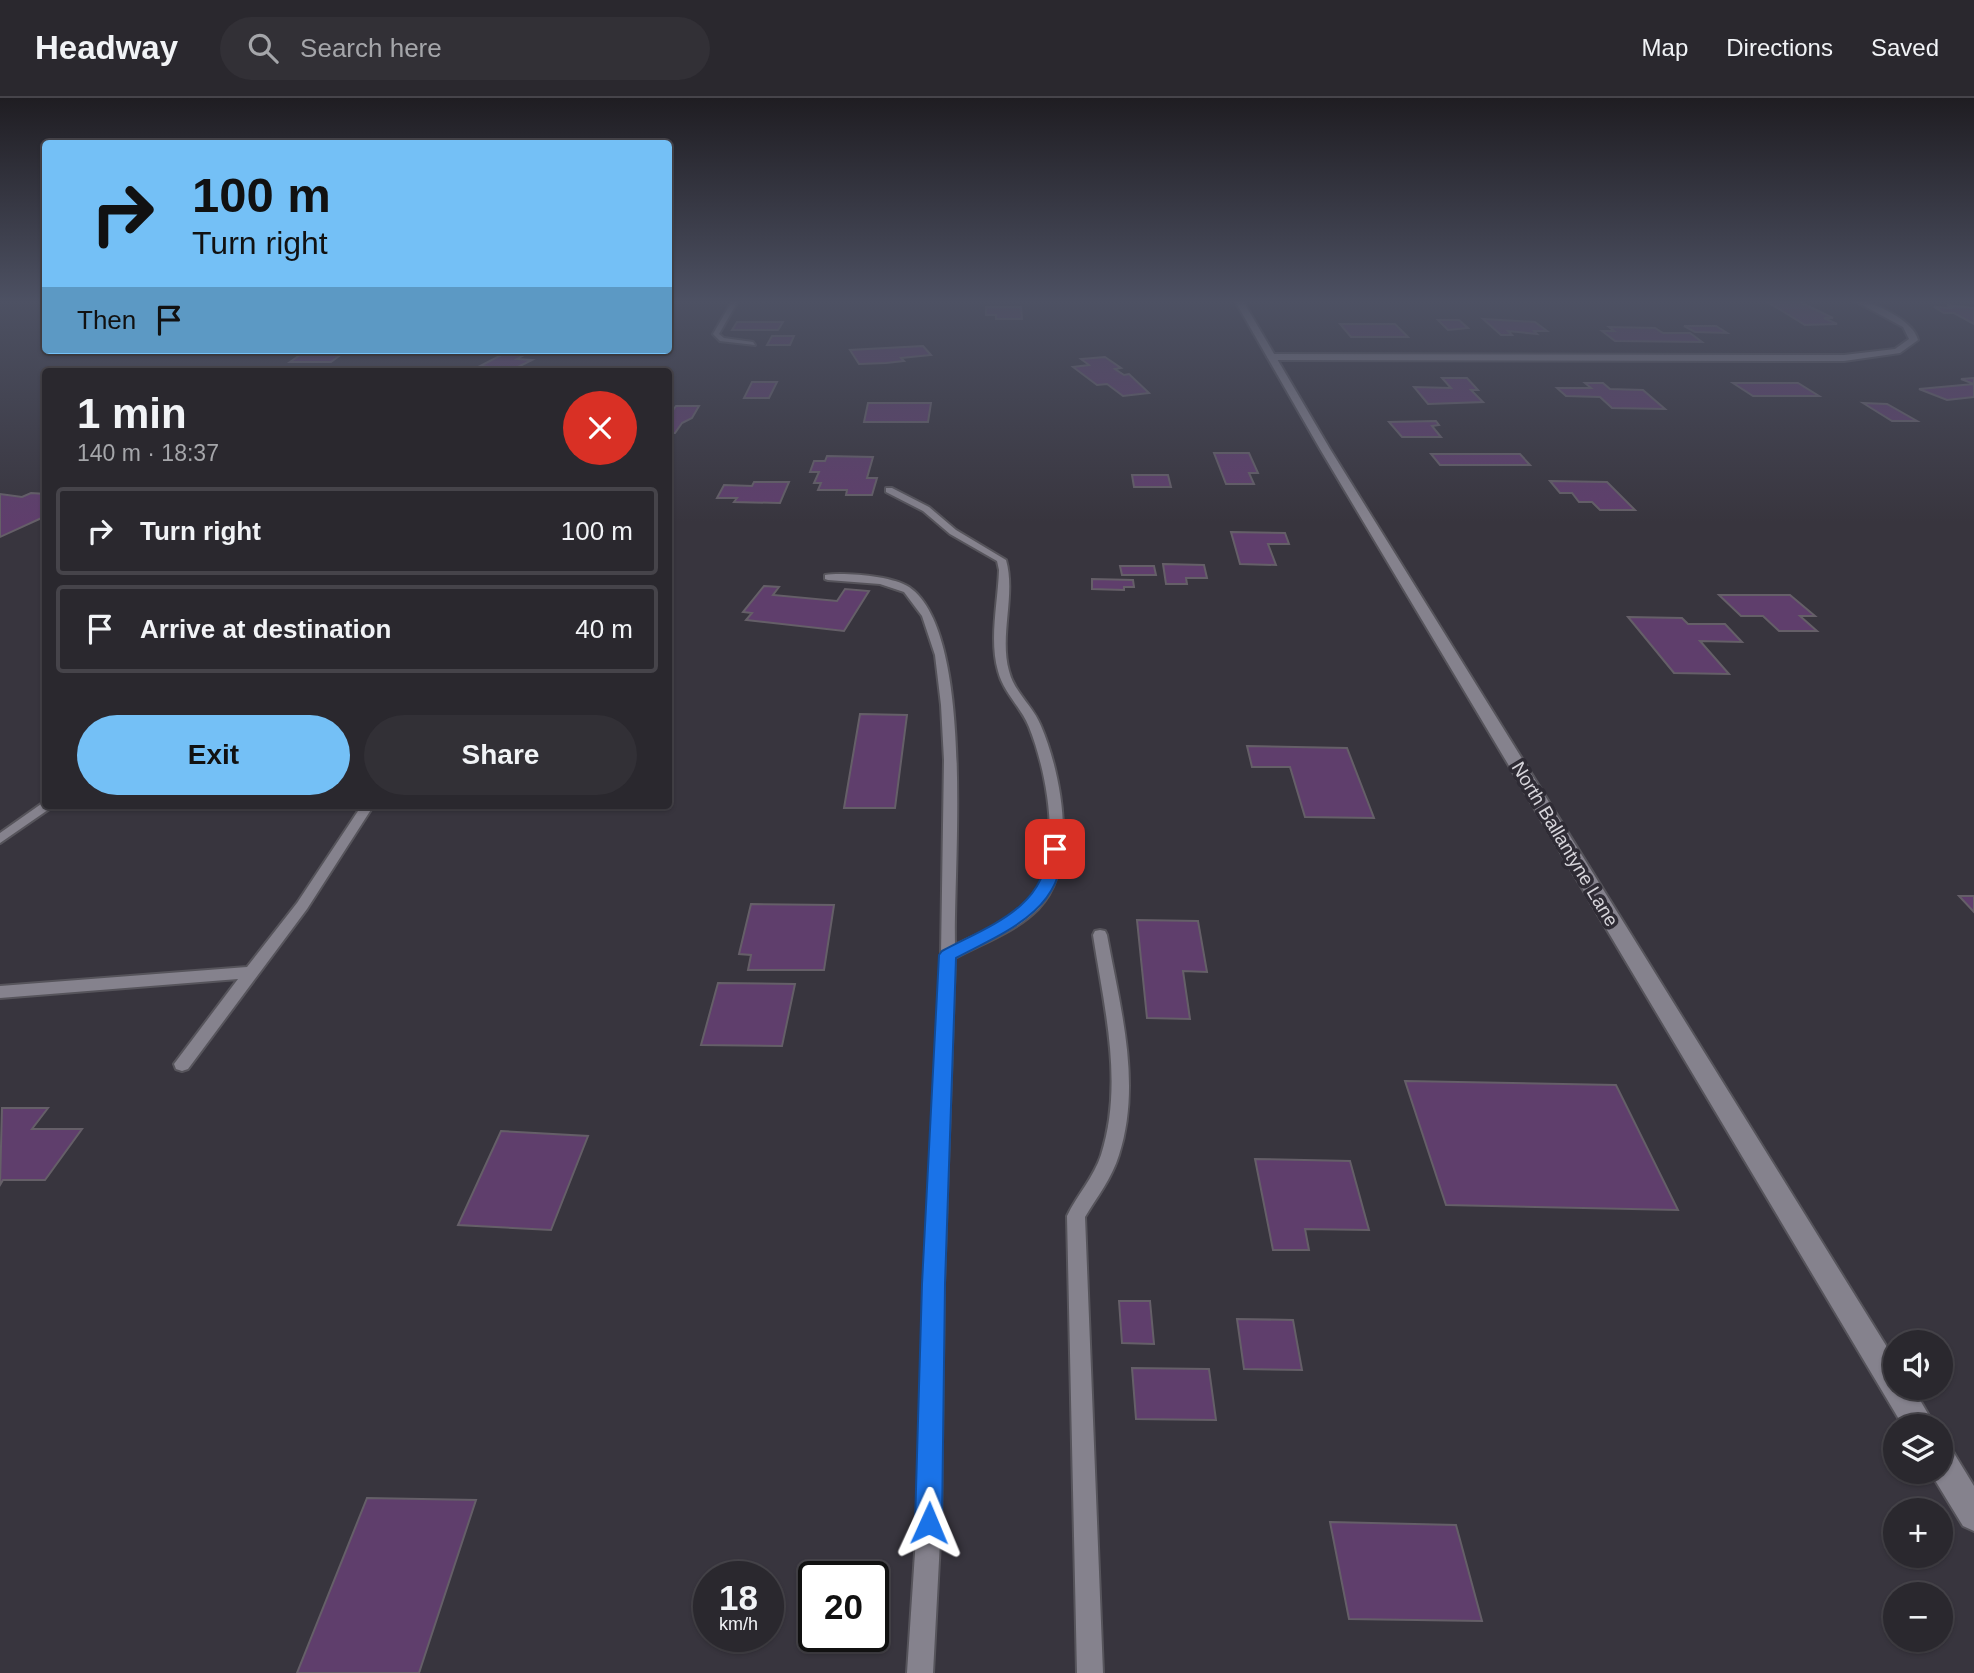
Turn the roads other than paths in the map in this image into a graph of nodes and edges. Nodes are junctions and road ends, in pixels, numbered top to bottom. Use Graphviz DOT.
graph roads {
  1 [pos="1282,374"];
  2 [pos="889,490"];
  3 [pos="828,577"];
  4 [pos="42,809"];
  5 [pos="365,809"];
  6 [pos="0,839"];
  7 [pos="1100,935"];
  8 [pos="948,955"];
  9 [pos="252,972"];
  10 [pos="0,992"];
  11 [pos="182,1064"];
  12 [pos="1883,1366"];
  13 [pos="1953,1481"];
  14 [pos="1974,1515"];
  15 [pos="920,1673"];
  16 [pos="1090,1673"];
  1 -- 12 [label="street, North Ballantyne Lane"];
  2 -- 8 [label="lane"];
  3 -- 8 [label="lane"];
  4 -- 6 [label="lane"];
  5 -- 9 [label="lane"];
  7 -- 16 [label="lane"];
  8 -- 15 [label="lane"];
  9 -- 10 [label="lane"];
  9 -- 11 [label="lane"];
  13 -- 14 [label="street"];
}
